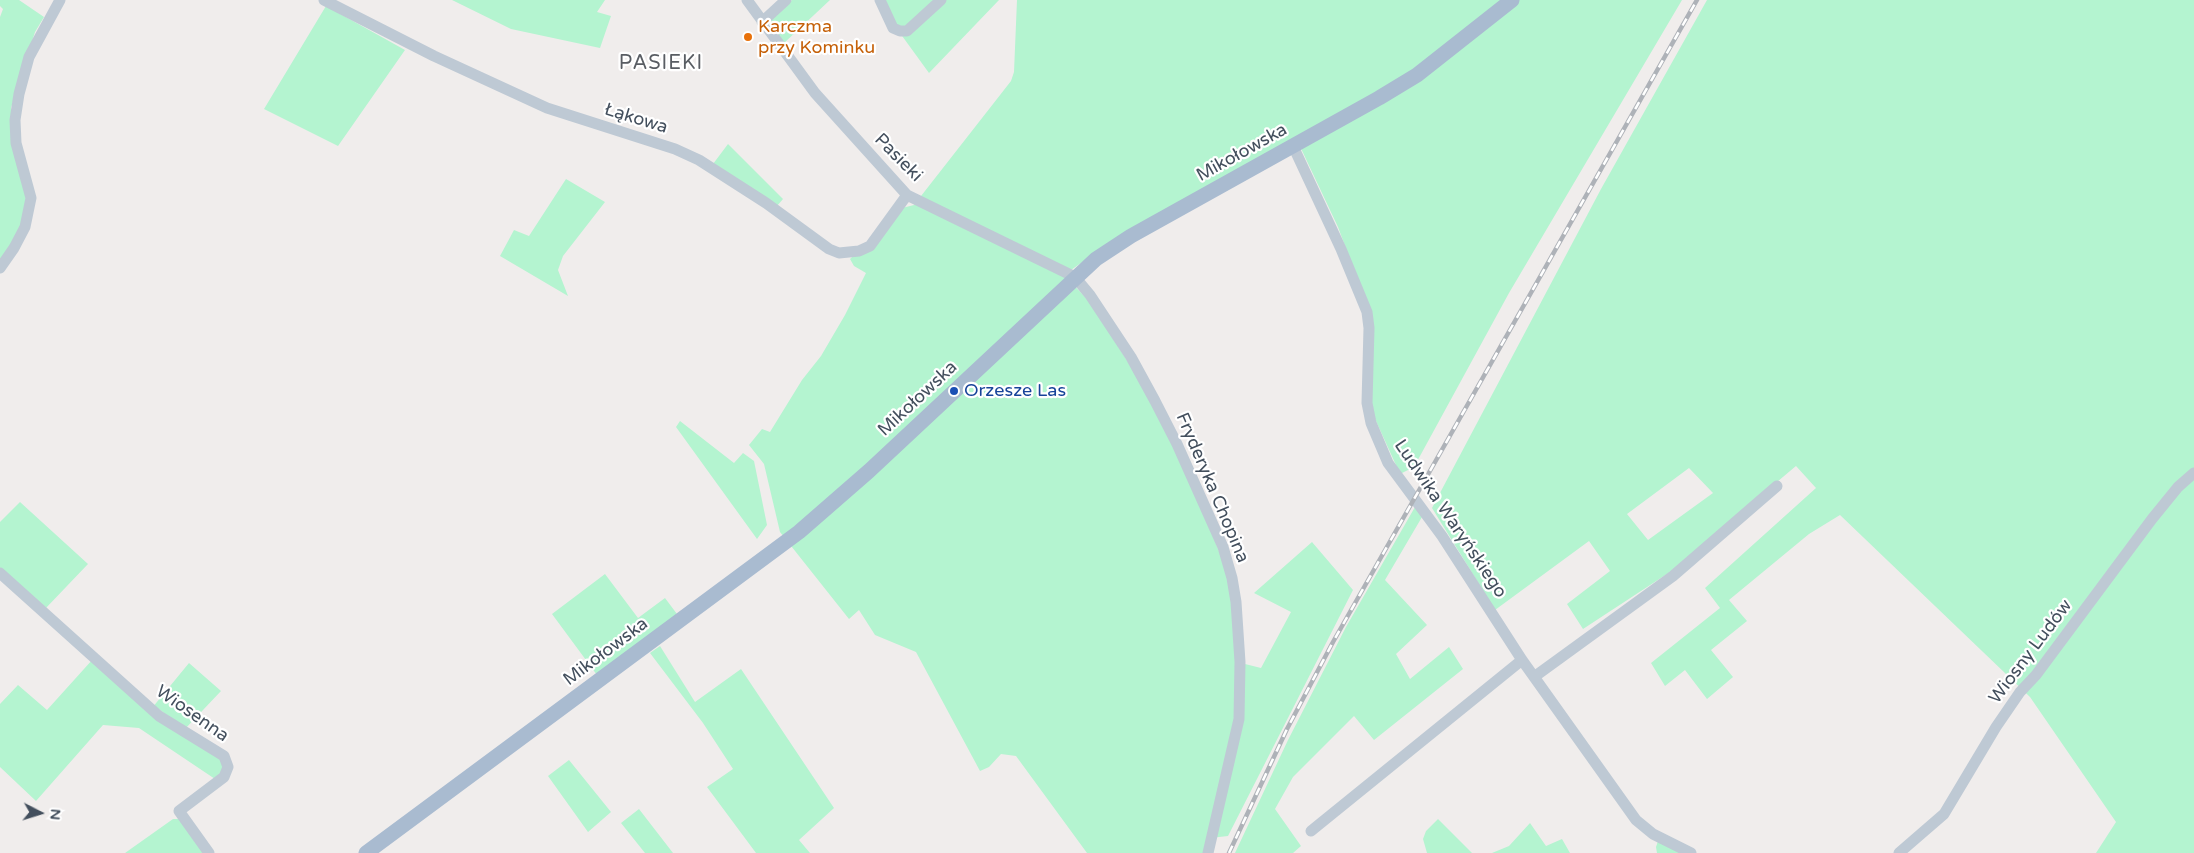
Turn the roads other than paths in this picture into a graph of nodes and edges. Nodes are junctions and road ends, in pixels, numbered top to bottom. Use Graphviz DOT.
graph roads {
  1 [pos="60,0"];
  2 [pos="324,0"];
  3 [pos="747,0"];
  4 [pos="786,0"];
  5 [pos="880,0"];
  6 [pos="941,0"];
  7 [pos="1512,0"];
  8 [pos="762,22"];
  9 [pos="1293,146"];
  10 [pos="907,195"];
  11 [pos="0,268"];
  12 [pos="1075,277"];
  13 [pos="2194,473"];
  14 [pos="1777,486"];
  15 [pos="0,573"];
  16 [pos="1522,660"];
  17 [pos="1534,678"];
  18 [pos="1311,832"];
  19 [pos="209,853"];
  20 [pos="366,853"];
  21 [pos="1208,853"];
  22 [pos="1691,853"];
  23 [pos="1899,853"];
  1 -- 11 [label="street"];
  2 -- 10 [label="street, Łąkowa"];
  3 -- 8 [label="street, Pasieki"];
  4 -- 8 [label="street"];
  5 -- 6 [label="street"];
  7 -- 9 [label="main road, Mikołowska"];
  8 -- 10 [label="street, Pasieki"];
  9 -- 12 [label="main road, Mikołowska"];
  9 -- 16 [label="street, Ludwika Waryńskiego"];
  10 -- 12 [label="street, Pasieki"];
  12 -- 20 [label="main road, Mikołowska"];
  12 -- 21 [label="street, Fryderyka Chopina"];
  13 -- 23 [label="street, Wiosny Ludów"];
  14 -- 17 [label="street"];
  15 -- 19 [label="street, Wiosenna"];
  16 -- 17 [label="street, Ludwika Waryńskiego"];
  16 -- 18 [label="street"];
  17 -- 22 [label="street, Ludwika Waryńskiego"];
}
